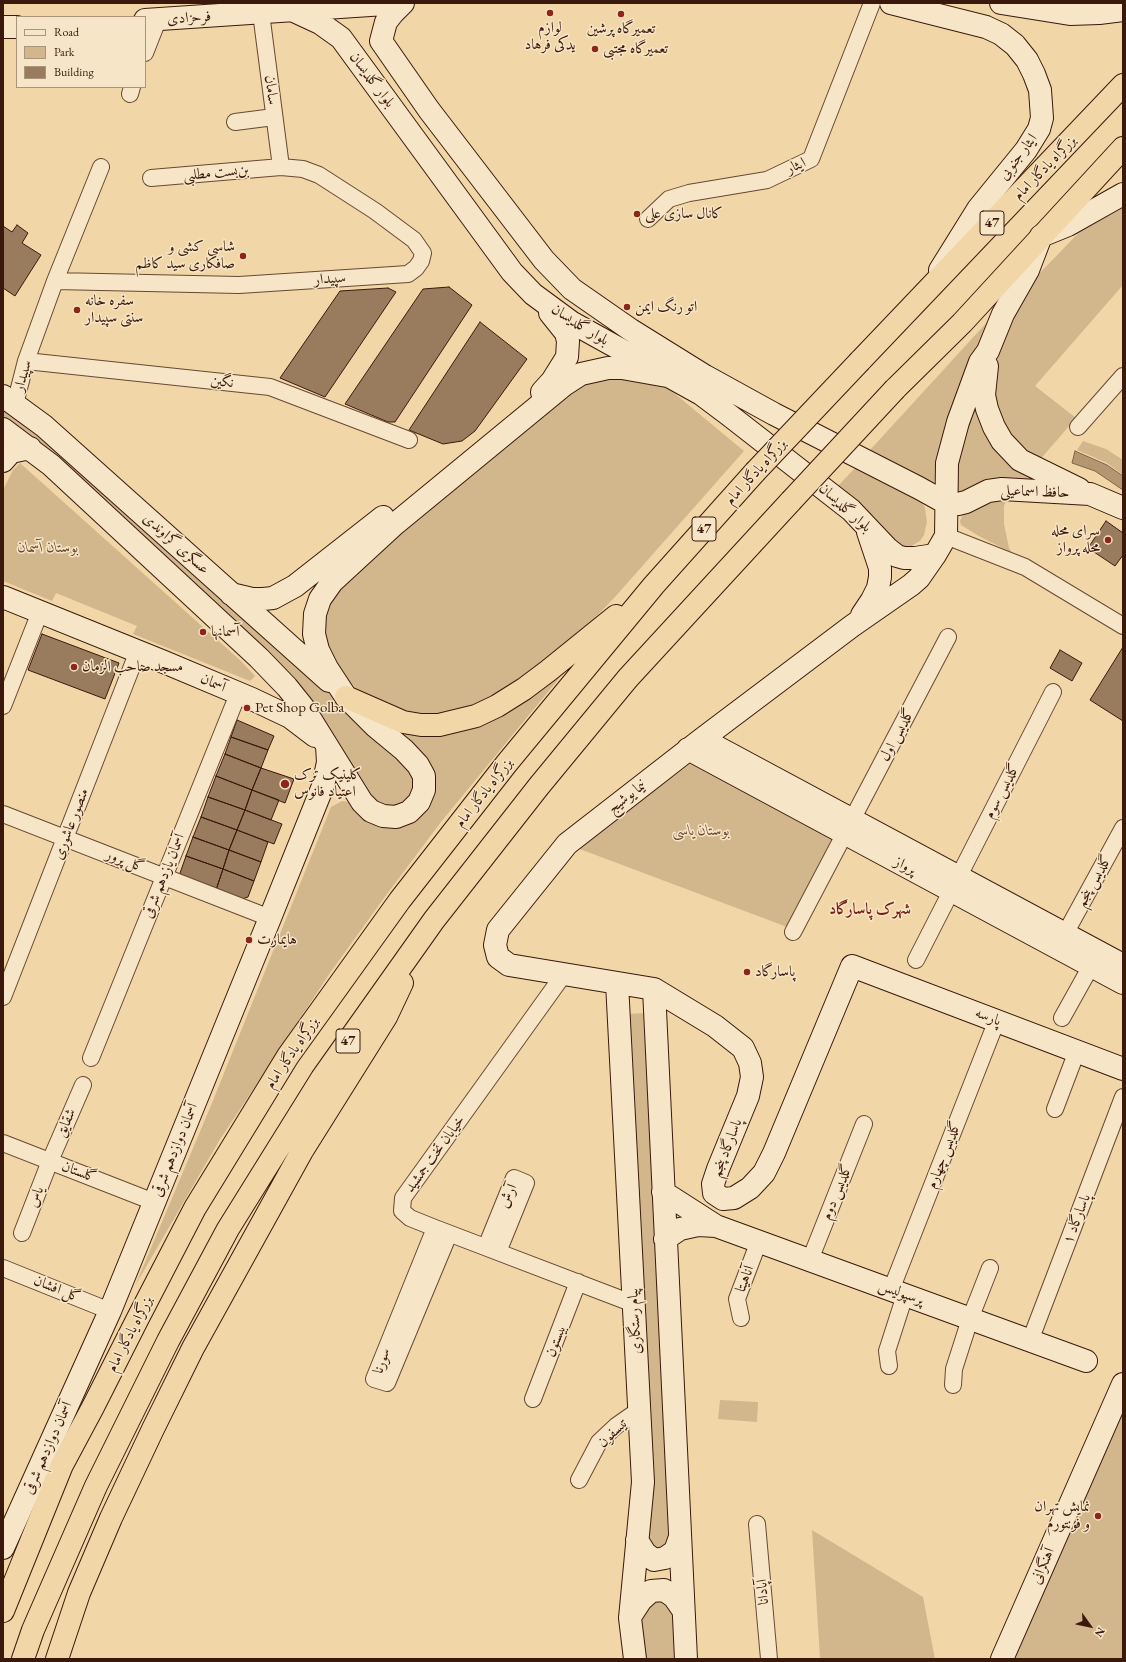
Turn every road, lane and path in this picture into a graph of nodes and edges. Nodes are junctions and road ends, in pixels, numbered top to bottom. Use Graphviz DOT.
graph roads {
  1 [pos="401,3"];
  2 [pos="872,3"];
  3 [pos="891,3"];
  4 [pos="1001,3"];
  5 [pos="292,10"];
  6 [pos="1123,10"];
  7 [pos="262,13"];
  8 [pos="151,20"];
  9 [pos="16,27"];
  10 [pos="3,28"];
  11 [pos="381,41"];
  12 [pos="146,48"];
  13 [pos="357,58"];
  14 [pos="1123,85"];
  15 [pos="274,117"];
  16 [pos="235,122"];
  17 [pos="1123,148"];
  18 [pos="101,167"];
  19 [pos="281,167"];
  20 [pos="150,178"];
  21 [pos="1123,194"];
  22 [pos="648,219"];
  23 [pos="1041,236"];
  24 [pos="55,281"];
  25 [pos="926,293"];
  26 [pos="533,294"];
  27 [pos="988,350"];
  28 [pos="26,361"];
  29 [pos="667,376"];
  30 [pos="1123,376"];
  31 [pos="9,400"];
  32 [pos="1078,427"];
  33 [pos="3,429"];
  34 [pos="409,440"];
  35 [pos="30,448"];
  36 [pos="3,461"];
  37 [pos="1090,494"];
  38 [pos="946,503"];
  39 [pos="1123,508"];
  40 [pos="867,527"];
  41 [pos="946,536"];
  42 [pos="935,555"];
  43 [pos="654,585"];
  44 [pos="231,594"];
  45 [pos="3,597"];
  46 [pos="40,612"];
  47 [pos="852,626"];
  48 [pos="1123,626"];
  49 [pos="948,637"];
  50 [pos="138,651"];
  51 [pos="259,658"];
  52 [pos="1054,692"];
  53 [pos="238,694"];
  54 [pos="346,697"];
  55 [pos="3,706"];
  56 [pos="695,744"];
  57 [pos="327,746"];
  58 [pos="371,811"];
  59 [pos="3,814"];
  60 [pos="848,827"];
  61 [pos="1123,828"];
  62 [pos="304,834"];
  63 [pos="65,838"];
  64 [pos="164,876"];
  65 [pos="954,883"];
  66 [pos="270,918"];
  67 [pos="434,920"];
  68 [pos="793,932"];
  69 [pos="1065,934"];
  70 [pos="916,960"];
  71 [pos="1123,965"];
  72 [pos="852,966"];
  73 [pos="1092,966"];
  74 [pos="564,974"];
  75 [pos="617,983"];
  76 [pos="1123,983"];
  77 [pos="654,989"];
  78 [pos="3,997"];
  79 [pos="1062,1018"];
  80 [pos="997,1020"];
  81 [pos="1078,1051"];
  82 [pos="91,1058"];
  83 [pos="1123,1069"];
  84 [pos="82,1085"];
  85 [pos="1123,1097"];
  86 [pos="1054,1108"];
  87 [pos="864,1124"];
  88 [pos="3,1143"];
  89 [pos="50,1161"];
  90 [pos="663,1192"];
  91 [pos="154,1202"];
  92 [pos="716,1226"];
  93 [pos="442,1231"];
  94 [pos="22,1233"];
  95 [pos="665,1239"];
  96 [pos="759,1242"];
  97 [pos="810,1260"];
  98 [pos="990,1268"];
  99 [pos="4,1273"];
  100 [pos="578,1282"];
  101 [pos="898,1292"];
  102 [pos="634,1304"];
  103 [pos="110,1311"];
  104 [pos="741,1318"];
  105 [pos="970,1319"];
  106 [pos="1030,1341"];
  107 [pos="1086,1361"];
  108 [pos="889,1366"];
  109 [pos="1123,1384"];
  110 [pos="953,1385"];
  111 [pos="533,1399"];
  112 [pos="639,1410"];
  113 [pos="579,1480"];
  114 [pos="757,1524"];
  115 [pos="680,1537"];
  116 [pos="637,1540"];
  117 [pos="3,1548"];
  118 [pos="683,1610"];
  119 [pos="3,1611"];
  120 [pos="630,1618"];
  121 [pos="23,1659"];
  122 [pos="58,1659"];
  123 [pos="635,1659"];
  124 [pos="686,1659"];
  125 [pos="769,1659"];
  126 [pos="1002,1659"];
  1 -- 5 [label="street, فرحزادی"];
  1 -- 11 [label="street"];
  2 -- 22 [label="street, ایثار"];
  3 -- 25 [label="street, ایثار جنوبی"];
  4 -- 6 [label="street"];
  5 -- 7 [label="street, فرحزادی"];
  5 -- 13 [label="street, بلوار گلدیسان"];
  7 -- 8 [label="street, فرحزادی"];
  7 -- 15 [label="street, سامان"];
  8 -- 12 [label="street"];
  9 -- 10 [label="street"];
  11 -- 13 [label="street"];
  11 -- 38 [label="street, بلوار گلدیسان"];
  13 -- 26 [label="street, بلوار گلدیسان"];
  14 -- 25 [label="highway, بزرگراه یادگار امام / 47"];
  15 -- 16 [label="street"];
  15 -- 19 [label="street, سامان"];
  17 -- 23 [label="highway, 47"];
  18 -- 24 [label="street, سپیدار"];
  19 -- 20 [label="street, بن‌بست مطلبی"];
  19 -- 24 [label="street, سپیدار"];
  21 -- 23 [label="street"];
  23 -- 27 [label="street"];
  23 -- 67 [label="highway, 47, bridge"];
  24 -- 28 [label="street, سپیدار"];
  25 -- 43 [label="highway, بزرگراه یادگار امام / 47, bridge"];
  26 -- 29 [label="street, بلوار گلدیسان"];
  26 -- 44 [label="street"];
  27 -- 37 [label="street"];
  27 -- 38 [label="street"];
  28 -- 31 [label="street, سپیدار"];
  28 -- 34 [label="street, نگین"];
  29 -- 40 [label="street, بلوار گلدیسان"];
  29 -- 54 [label="street"];
  30 -- 32 [label="street"];
  31 -- 44 [label="street, عسگری گراوندی"];
  33 -- 35 [label="street, عسگری گراوندی"];
  35 -- 36 [label="street"];
  35 -- 51 [label="street, عسگری گراوندی"];
  37 -- 38 [label="street, حافظ اسماعیلی"];
  37 -- 39 [label="street, حافظ اسماعیلی"];
  38 -- 41 [label="street"];
  40 -- 42 [label="street, بلوار گلدیسان"];
  40 -- 47 [label="street"];
  41 -- 42 [label="street"];
  41 -- 48 [label="street"];
  42 -- 47 [label="street"];
  43 -- 54 [label="highway"];
  43 -- 119 [label="highway, بزرگراه یادگار امام / 47"];
  44 -- 54 [label="street, عسگری گراوندی"];
  45 -- 46 [label="street, آسمان"];
  46 -- 50 [label="street, آسمان"];
  46 -- 55 [label="street"];
  47 -- 56 [label="street, نیما یوشیج"];
  49 -- 60 [label="street, گلدیس اول"];
  50 -- 53 [label="street, آسمان"];
  50 -- 63 [label="street, منصور عاشوری"];
  51 -- 53 [label="street"];
  51 -- 57 [label="street, عسگری گراوندی"];
  52 -- 65 [label="street, گلدیس سوم"];
  53 -- 57 [label="street, آسمان"];
  53 -- 64 [label="street, آسمان یازدهم شرقی"];
  54 -- 58 [label="street"];
  56 -- 60 [label="street, پرواز"];
  56 -- 74 [label="street, نیما یوشیج"];
  57 -- 58 [label="street, عسگری گراوندی"];
  57 -- 62 [label="street, آسمان دوازدهم شرقی"];
  58 -- 62 [label="street"];
  59 -- 63 [label="street, گل پرور"];
  60 -- 65 [label="street, پرواز"];
  60 -- 68 [label="street"];
  61 -- 69 [label="street, گلدیس پنجم"];
  62 -- 66 [label="street, آسمان دوازدهم شرقی"];
  63 -- 64 [label="street, گل پرور"];
  63 -- 78 [label="street, منصور عاشوری"];
  64 -- 66 [label="street, گل پرور"];
  64 -- 82 [label="street, آسمان یازدهم شرقی"];
  65 -- 69 [label="street, پرواز"];
  65 -- 70 [label="street"];
  65 -- 73 [label="street, پرواز"];
  66 -- 91 [label="street, آسمان دوازدهم شرقی"];
  67 -- 121 [label="highway, 47"];
  67 -- 122 [label="highway"];
  69 -- 71 [label="street, پرواز"];
  72 -- 77 [label="street, پاسارگاد پنجم"];
  72 -- 80 [label="street, پارسه"];
  73 -- 76 [label="street, پرواز"];
  73 -- 79 [label="street"];
  74 -- 75 [label="street"];
  74 -- 93 [label="street, خیابان تخت جمشید"];
  75 -- 77 [label="street"];
  75 -- 102 [label="street, پیام رستگاری"];
  77 -- 90 [label="street"];
  80 -- 81 [label="street, پارسه"];
  80 -- 101 [label="street, گلدیس چهارم"];
  81 -- 83 [label="street, پارسه"];
  81 -- 86 [label="street"];
  84 -- 89 [label="street, شقایق"];
  85 -- 106 [label="street, پاسارگاد ۱"];
  87 -- 97 [label="street, گلدیس دوم"];
  88 -- 89 [label="street, گلستان"];
  89 -- 91 [label="street, گلستان"];
  89 -- 94 [label="street, یاس"];
  90 -- 92 [label="street, پرسپولیس"];
  90 -- 95 [label="street"];
  91 -- 103 [label="street, آسمان دوازدهم شرقی"];
  92 -- 95 [label="street, پرسپولیس"];
  92 -- 96 [label="street, پرسپولیس"];
  93 -- 93 [label="street, سورنا"];
  93 -- 100 [label="street, خیابان تخت جمشید"];
  95 -- 115 [label="street"];
  96 -- 97 [label="street, پرسپولیس"];
  96 -- 104 [label="street, آناهیتا"];
  97 -- 101 [label="street, پرسپولیس"];
  98 -- 105 [label="street"];
  99 -- 103 [label="street, گل افشان"];
  100 -- 102 [label="street, خیابان تخت جمشید"];
  100 -- 111 [label="street, بیستون"];
  101 -- 105 [label="street, پرسپولیس"];
  101 -- 108 [label="street, گلدیس چهارم"];
  102 -- 112 [label="street, پیام رستگاری"];
  103 -- 117 [label="street, آسمان دوازدهم شرقی"];
  105 -- 106 [label="street, پرسپولیس"];
  105 -- 110 [label="street"];
  106 -- 107 [label="street, پرسپولیس"];
  109 -- 126 [label="street, آهنگرانی"];
  112 -- 113 [label="street, تیسفون"];
  112 -- 116 [label="street, پیام رستگاری"];
  114 -- 125 [label="street, آپادانا"];
  115 -- 116 [label="street"];
  115 -- 118 [label="street"];
  116 -- 120 [label="street, پیام رستگاری"];
  118 -- 120 [label="street"];
  118 -- 124 [label="street"];
  120 -- 123 [label="street, پیام رستگاری"];
}
